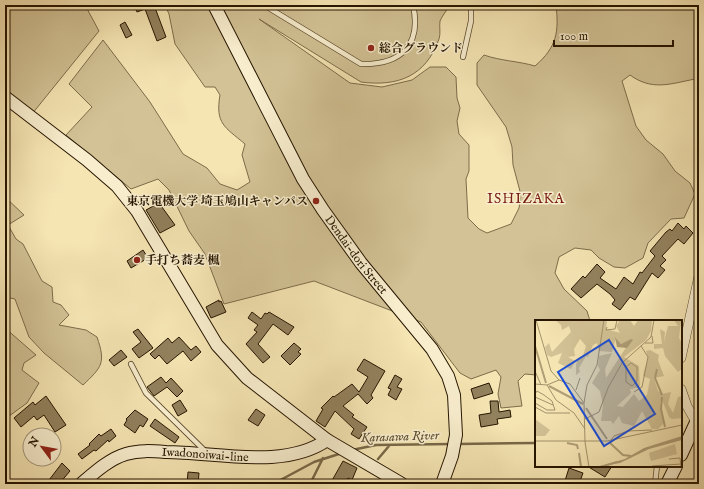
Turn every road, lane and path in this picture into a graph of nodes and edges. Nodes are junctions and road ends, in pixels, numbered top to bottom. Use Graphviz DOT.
graph roads {
  1 [pos="214,5"];
  2 [pos="264,5"];
  3 [pos="414,5"];
  4 [pos="471,5"];
  5 [pos="463,57"];
  6 [pos="5,97"];
  7 [pos="699,276"];
  8 [pos="682,353"];
  9 [pos="132,364"];
  10 [pos="682,392"];
  11 [pos="696,423"];
  12 [pos="331,442"];
  13 [pos="682,452"];
  14 [pos="208,453"];
  15 [pos="658,467"];
  16 [pos="675,467"];
  17 [pos="81,484"];
  18 [pos="402,484"];
  19 [pos="442,484"];
  20 [pos="655,484"];
  21 [pos="666,484"];
  1 -- 19 [label="street, Dendai-dori Street"];
  2 -- 3 [label="lane"];
  4 -- 5 [label="lane"];
  6 -- 12 [label="street"];
  7 -- 8 [label="street"];
  9 -- 14 [label="lane"];
  10 -- 11 [label="street"];
  11 -- 13 [label="street"];
  12 -- 14 [label="street, Iwadonoiwai-line"];
  12 -- 18 [label="street"];
  14 -- 17 [label="street, Iwadonoiwai-line"];
  15 -- 20 [label="lane"];
  16 -- 21 [label="street"];
}
